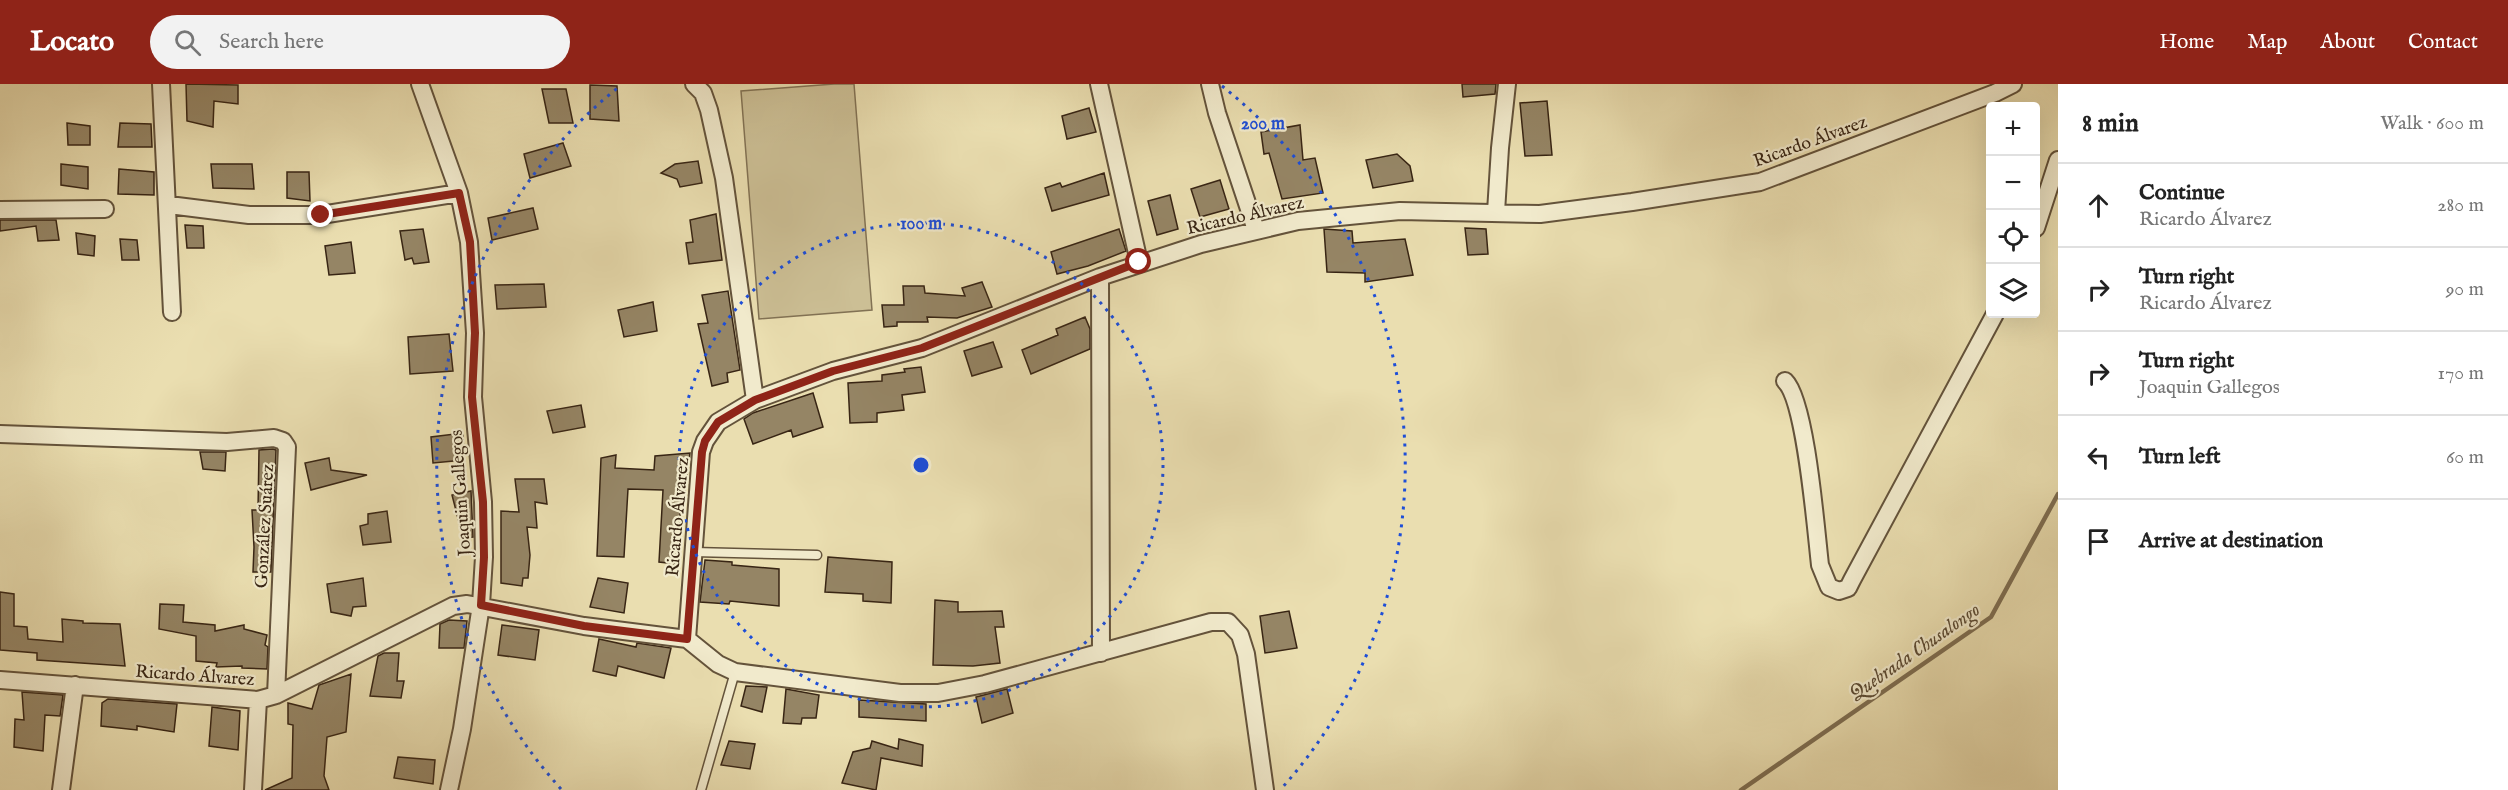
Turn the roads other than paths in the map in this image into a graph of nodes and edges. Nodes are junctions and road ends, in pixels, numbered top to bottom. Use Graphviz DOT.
graph roads {
  1 [pos="161,84"];
  2 [pos="420,84"];
  3 [pos="694,84"];
  4 [pos="1099,84"];
  5 [pos="1210,84"];
  6 [pos="1507,84"];
  7 [pos="2013,84"];
  8 [pos="2058,160"];
  9 [pos="459,193"];
  10 [pos="169,206"];
  11 [pos="105,209"];
  12 [pos="0,210"];
  13 [pos="1496,212"];
  14 [pos="2040,216"];
  15 [pos="1257,230"];
  16 [pos="1139,262"];
  17 [pos="1100,277"];
  18 [pos="172,312"];
  19 [pos="1993,318"];
  20 [pos="1785,381"];
  21 [pos="755,400"];
  22 [pos="0,434"];
  23 [pos="694,552"];
  24 [pos="817,555"];
  25 [pos="481,605"];
  26 [pos="687,639"];
  27 [pos="1101,653"];
  28 [pos="735,672"];
  29 [pos="0,680"];
  30 [pos="75,685"];
  31 [pos="276,695"];
  32 [pos="258,700"];
  33 [pos="61,790"];
  34 [pos="253,790"];
  35 [pos="449,790"];
  36 [pos="701,790"];
  37 [pos="1264,790"];
  1 -- 10 [label="street"];
  2 -- 9 [label="street, Joaquin Gallegos"];
  3 -- 21 [label="street"];
  4 -- 16 [label="street"];
  5 -- 15 [label="street"];
  6 -- 13 [label="street"];
  7 -- 13 [label="street, Ricardo Álvarez"];
  8 -- 14 [label="street"];
  9 -- 10 [label="street"];
  9 -- 25 [label="street, Joaquin Gallegos"];
  10 -- 18 [label="street"];
  11 -- 12 [label="street"];
  13 -- 15 [label="street, Ricardo Álvarez"];
  15 -- 16 [label="street, Ricardo Álvarez"];
  16 -- 17 [label="street, Ricardo Álvarez"];
  17 -- 21 [label="street, Ricardo Álvarez"];
  17 -- 27 [label="street"];
  19 -- 20 [label="street"];
  21 -- 23 [label="street, Ricardo Álvarez"];
  22 -- 31 [label="street, González Suárez"];
  23 -- 24 [label="lane"];
  23 -- 26 [label="street, Ricardo Álvarez"];
  25 -- 26 [label="street, Ricardo Álvarez"];
  25 -- 31 [label="street, Ricardo Álvarez"];
  25 -- 35 [label="street, Joaquin Gallegos"];
  26 -- 28 [label="street"];
  27 -- 28 [label="street"];
  27 -- 37 [label="street"];
  28 -- 36 [label="lane"];
  29 -- 30 [label="street, Ricardo Álvarez"];
  30 -- 32 [label="street, Ricardo Álvarez"];
  30 -- 33 [label="street"];
  31 -- 32 [label="street, Ricardo Álvarez"];
  32 -- 34 [label="street"];
}
